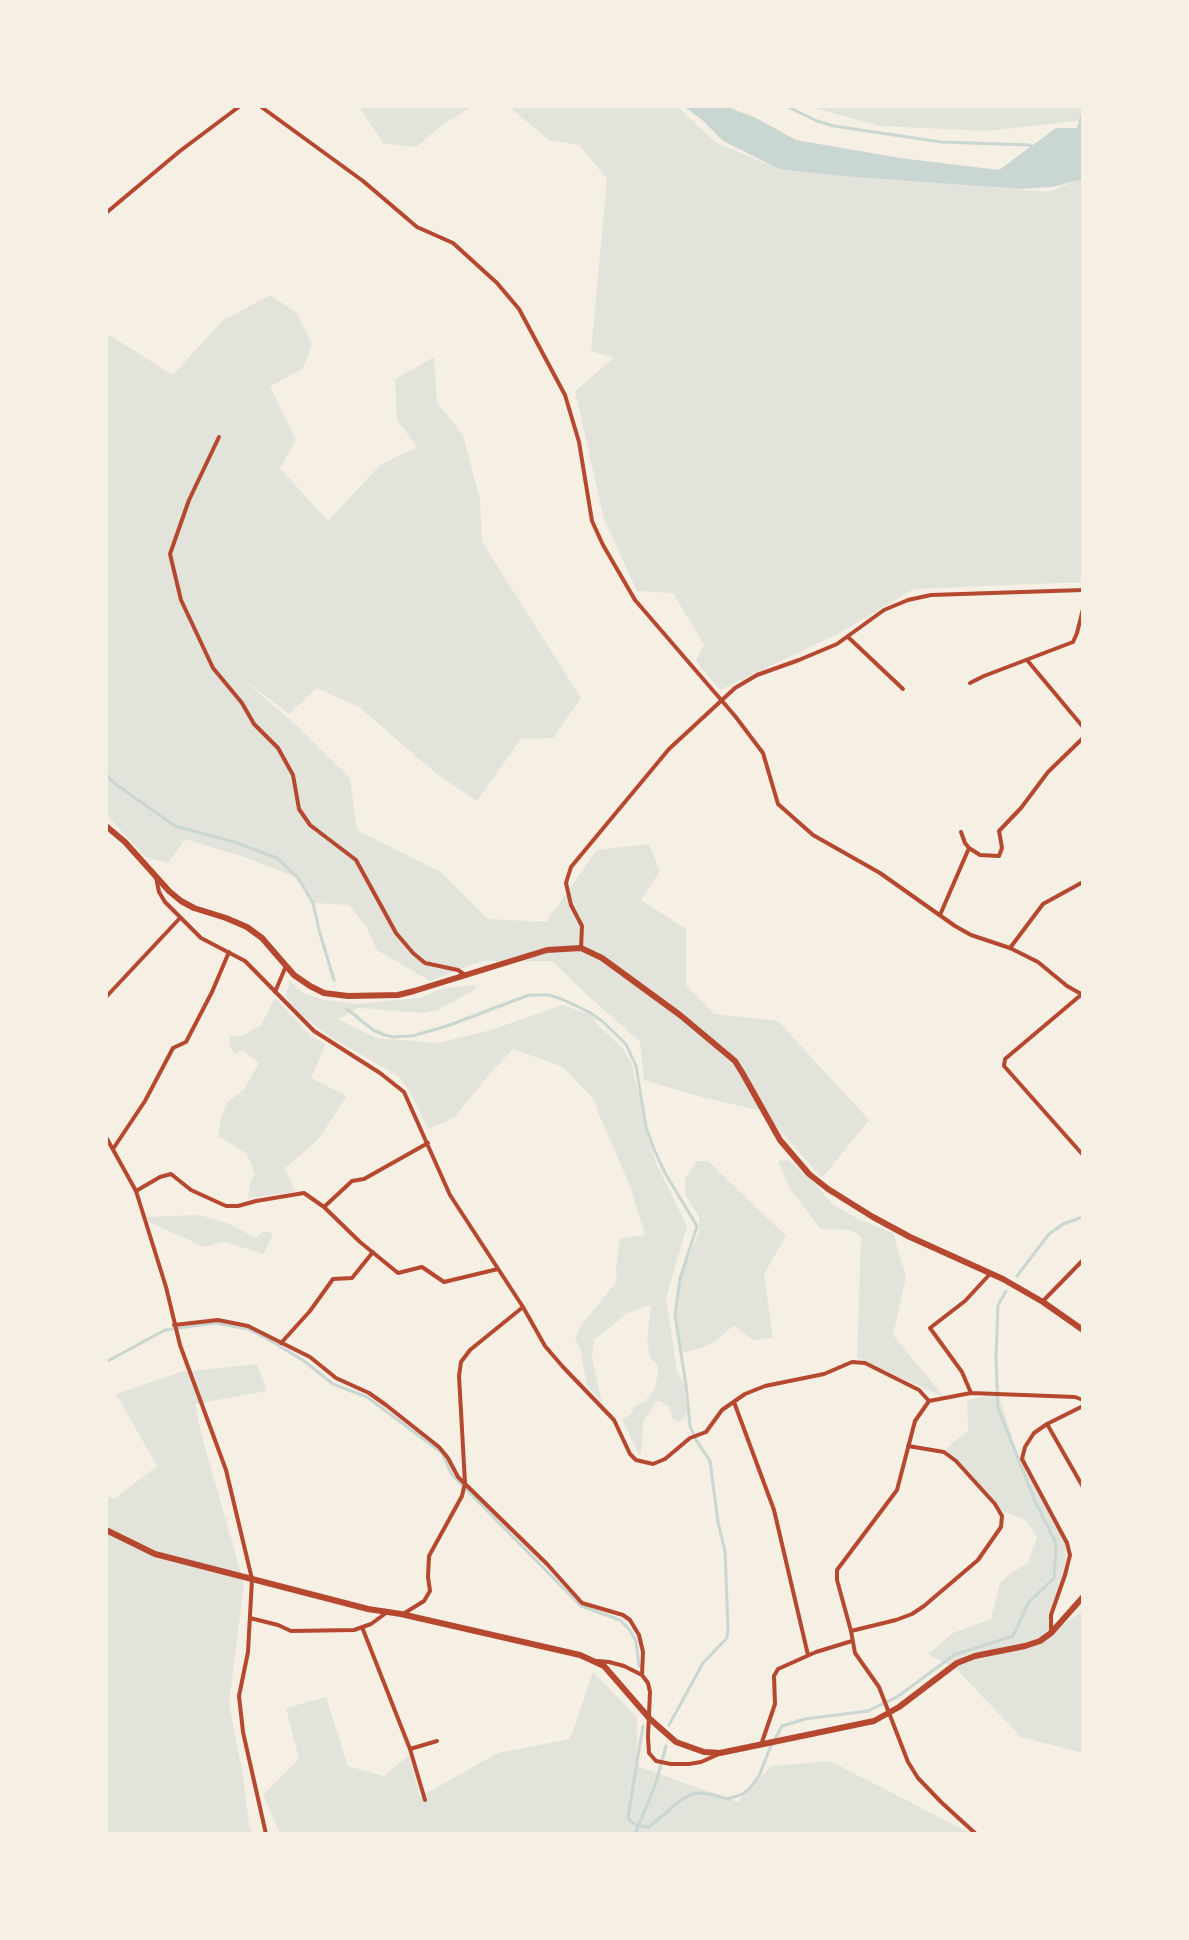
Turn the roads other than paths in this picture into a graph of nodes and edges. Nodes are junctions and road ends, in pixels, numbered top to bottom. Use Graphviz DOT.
graph roads {
  1 [pos="240,106"];
  2 [pos="260,106"];
  3 [pos="106,213"];
  4 [pos="219,437"];
  5 [pos="1083,590"];
  6 [pos="1083,609"];
  7 [pos="848,637"];
  8 [pos="1027,660"];
  9 [pos="970,683"];
  10 [pos="903,689"];
  11 [pos="722,700"];
  12 [pos="1083,727"];
  13 [pos="1083,738"];
  14 [pos="106,826"];
  15 [pos="961,832"];
  16 [pos="969,848"];
  17 [pos="155,876"];
  18 [pos="1083,882"];
  19 [pos="940,915"];
  20 [pos="180,918"];
  21 [pos="581,948"];
  22 [pos="1010,948"];
  23 [pos="229,952"];
  24 [pos="286,966"];
  25 [pos="465,975"];
  26 [pos="275,992"];
  27 [pos="1082,994"];
  28 [pos="106,997"];
  29 [pos="106,1137"];
  30 [pos="428,1143"];
  31 [pos="113,1149"];
  32 [pos="1083,1155"];
  33 [pos="136,1191"];
  34 [pos="324,1207"];
  35 [pos="373,1252"];
  36 [pos="1083,1260"];
  37 [pos="498,1269"];
  38 [pos="991,1273"];
  39 [pos="1043,1302"];
  40 [pos="523,1307"];
  41 [pos="174,1325"];
  42 [pos="1083,1330"];
  43 [pos="281,1343"];
  44 [pos="971,1393"];
  45 [pos="1083,1400"];
  46 [pos="929,1401"];
  47 [pos="734,1402"];
  48 [pos="1083,1406"];
  49 [pos="1047,1424"];
  50 [pos="908,1446"];
  51 [pos="465,1483"];
  52 [pos="1083,1487"];
  53 [pos="106,1530"];
  54 [pos="252,1579"];
  55 [pos="1083,1597"];
  56 [pos="388,1612"];
  57 [pos="401,1614"];
  58 [pos="249,1618"];
  59 [pos="362,1627"];
  60 [pos="851,1631"];
  61 [pos="1051,1633"];
  62 [pos="852,1641"];
  63 [pos="808,1655"];
  64 [pos="595,1661"];
  65 [pos="642,1675"];
  66 [pos="889,1711"];
  67 [pos="650,1719"];
  68 [pos="437,1741"];
  69 [pos="764,1744"];
  70 [pos="410,1749"];
  71 [pos="720,1753"];
  72 [pos="425,1800"];
  73 [pos="266,1834"];
  74 [pos="976,1834"];
  1 -- 3 [label="street"];
  2 -- 11 [label="street"];
  4 -- 25 [label="street"];
  5 -- 7 [label="street"];
  6 -- 8 [label="street"];
  7 -- 10 [label="street"];
  7 -- 11 [label="street"];
  8 -- 9 [label="street"];
  8 -- 12 [label="street"];
  11 -- 19 [label="street"];
  11 -- 21 [label="street"];
  13 -- 16 [label="street"];
  14 -- 17 [label="main road"];
  15 -- 16 [label="street"];
  16 -- 19 [label="street"];
  17 -- 20 [label="street"];
  17 -- 24 [label="main road"];
  18 -- 22 [label="street"];
  19 -- 22 [label="street"];
  20 -- 23 [label="street"];
  20 -- 28 [label="street"];
  21 -- 25 [label="main road"];
  21 -- 38 [label="main road"];
  22 -- 27 [label="street"];
  23 -- 26 [label="street"];
  23 -- 31 [label="street"];
  24 -- 25 [label="main road"];
  24 -- 26 [label="street"];
  26 -- 30 [label="street"];
  27 -- 32 [label="street"];
  29 -- 31 [label="street"];
  30 -- 34 [label="street"];
  30 -- 37 [label="street"];
  31 -- 33 [label="street"];
  33 -- 34 [label="street"];
  33 -- 41 [label="street"];
  34 -- 35 [label="street"];
  35 -- 37 [label="street"];
  35 -- 43 [label="street"];
  36 -- 39 [label="street"];
  37 -- 40 [label="street"];
  38 -- 39 [label="main road"];
  38 -- 44 [label="street"];
  39 -- 42 [label="main road"];
  40 -- 47 [label="street"];
  40 -- 51 [label="street"];
  41 -- 43 [label="street"];
  41 -- 54 [label="street"];
  43 -- 51 [label="street"];
  44 -- 45 [label="street"];
  44 -- 46 [label="street"];
  46 -- 47 [label="street"];
  46 -- 50 [label="street"];
  47 -- 63 [label="street"];
  48 -- 49 [label="street"];
  49 -- 52 [label="street"];
  49 -- 61 [label="street"];
  50 -- 60 [label="street"];
  50 -- 60 [label="street"];
  51 -- 57 [label="street"];
  51 -- 65 [label="street"];
  53 -- 54 [label="main road"];
  54 -- 56 [label="main road"];
  54 -- 58 [label="street"];
  55 -- 61 [label="main road"];
  56 -- 57 [label="main road"];
  56 -- 59 [label="street"];
  57 -- 64 [label="main road"];
  58 -- 59 [label="street"];
  58 -- 73 [label="street"];
  59 -- 70 [label="street"];
  60 -- 62 [label="street"];
  61 -- 66 [label="main road"];
  62 -- 63 [label="street"];
  62 -- 66 [label="street"];
  63 -- 69 [label="street"];
  64 -- 65 [label="street"];
  64 -- 67 [label="main road"];
  65 -- 67 [label="street"];
  66 -- 69 [label="main road"];
  66 -- 74 [label="street"];
  67 -- 71 [label="main road"];
  67 -- 71 [label="street"];
  68 -- 70 [label="street"];
  69 -- 71 [label="main road"];
  70 -- 72 [label="street"];
}
